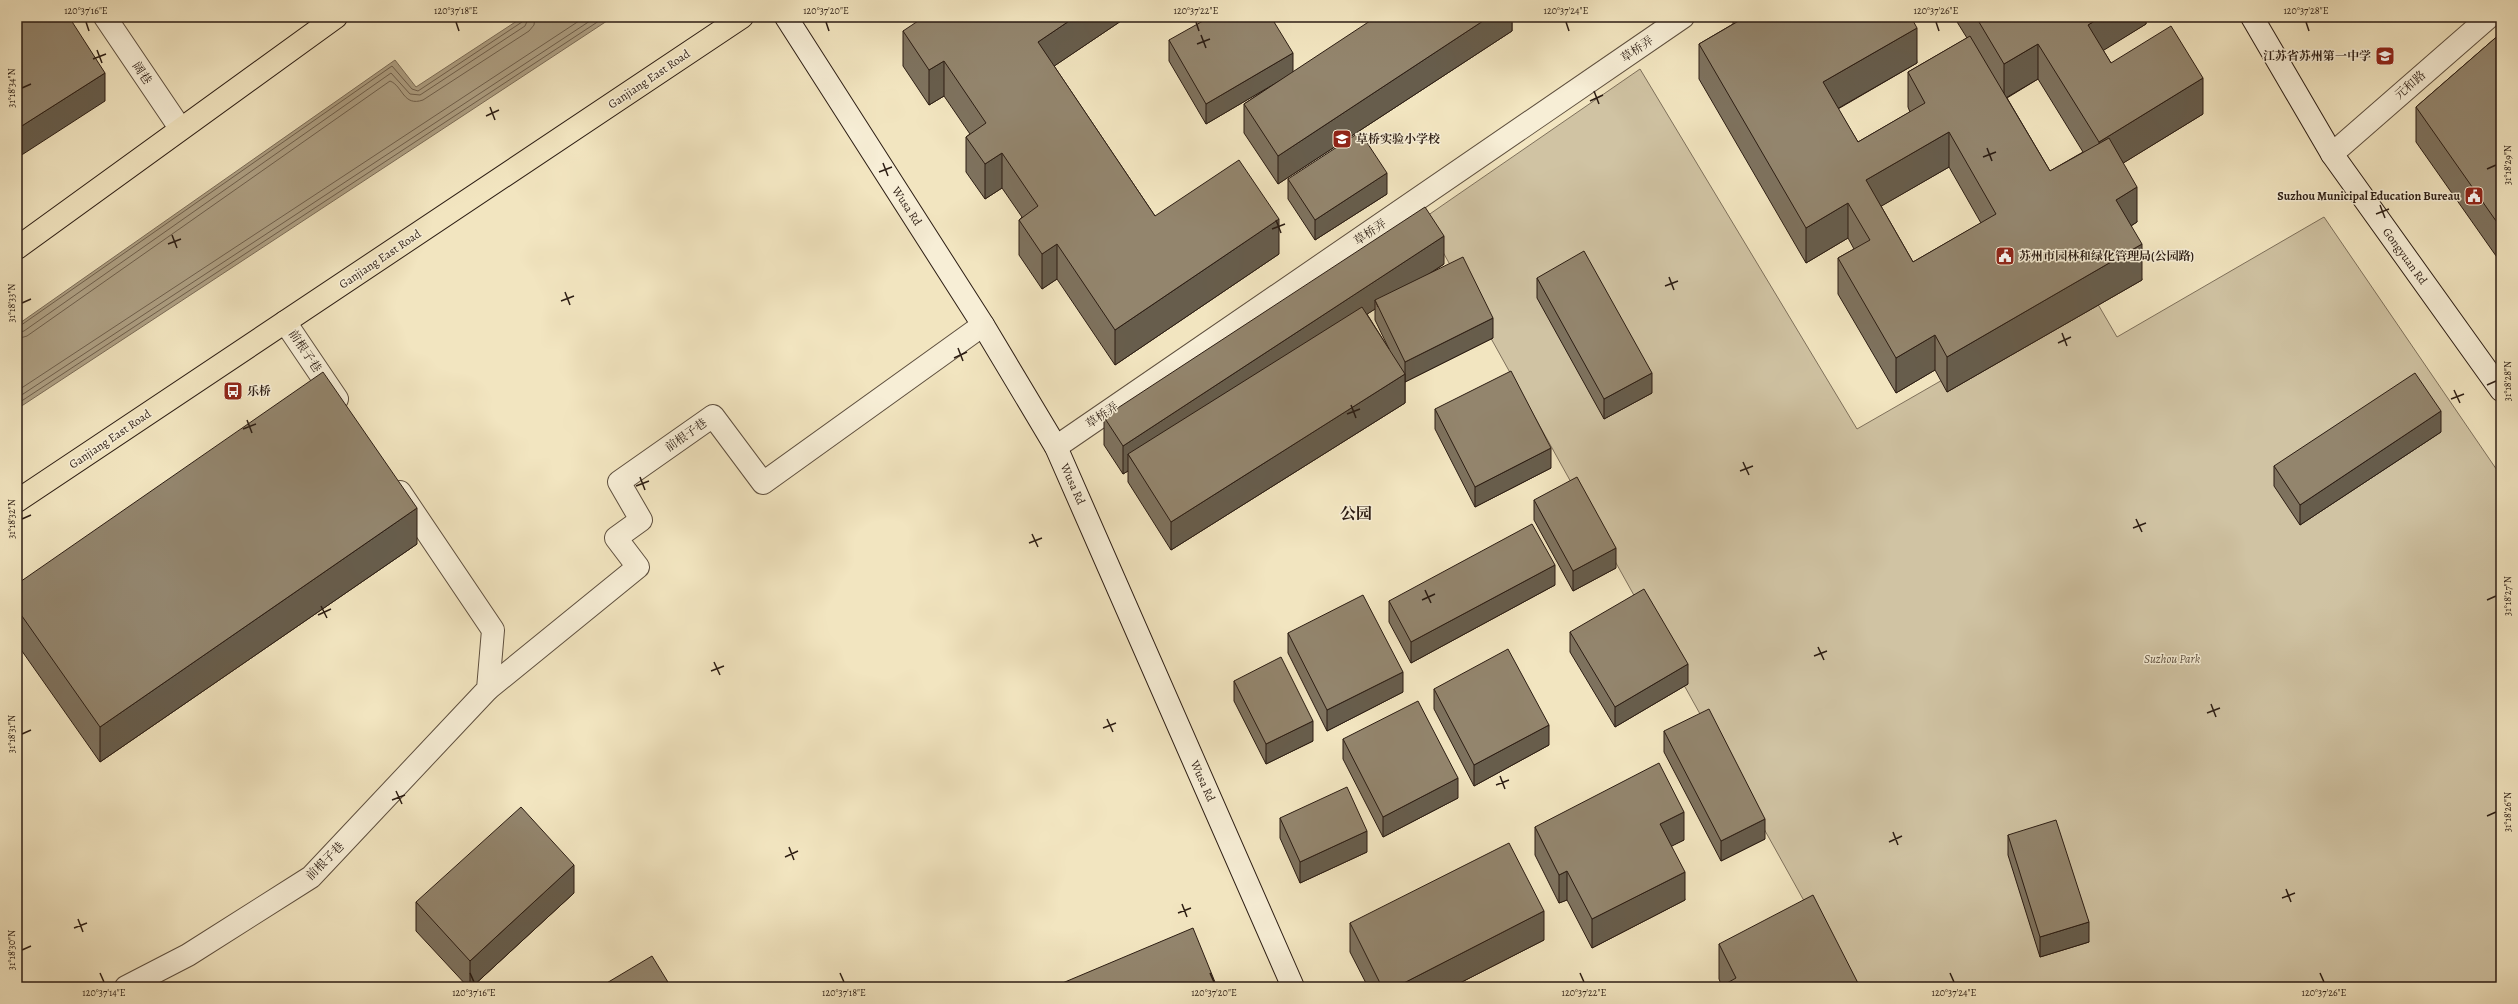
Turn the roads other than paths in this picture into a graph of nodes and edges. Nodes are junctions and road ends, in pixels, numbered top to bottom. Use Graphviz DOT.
graph roads {
  1 [pos="105,17"];
  2 [pos="336,17"];
  3 [pos="742,17"];
  4 [pos="786,17"];
  5 [pos="1683,17"];
  6 [pos="2252,17"];
  7 [pos="2489,17"];
  8 [pos="180,128"];
  9 [pos="2332,154"];
  10 [pos="17,248"];
  11 [pos="286,322"];
  12 [pos="983,325"];
  13 [pos="2501,390"];
  14 [pos="347,414"];
  15 [pos="1056,446"];
  16 [pos="387,473"];
  17 [pos="17,501"];
  18 [pos="488,689"];
  19 [pos="126,987"];
  20 [pos="1293,987"];
  1 -- 8 [label="street, 阔巷"];
  2 -- 8 [label="main road"];
  3 -- 11 [label="main road, Ganjiang East Road"];
  4 -- 12 [label="street, Wusa Rd"];
  5 -- 15 [label="street, 草桥弄"];
  6 -- 9 [label="street, Gongyuan Rd"];
  7 -- 9 [label="street, 元和路"];
  8 -- 10 [label="main road"];
  9 -- 13 [label="street, Gongyuan Rd"];
  11 -- 14 [label="street, 前根子巷"];
  11 -- 17 [label="main road, Ganjiang East Road"];
  12 -- 15 [label="street, Wusa Rd"];
  12 -- 18 [label="street, 前根子巷"];
  15 -- 20 [label="street, Wusa Rd"];
  16 -- 18 [label="street"];
  18 -- 19 [label="street, 前根子巷"];
}
